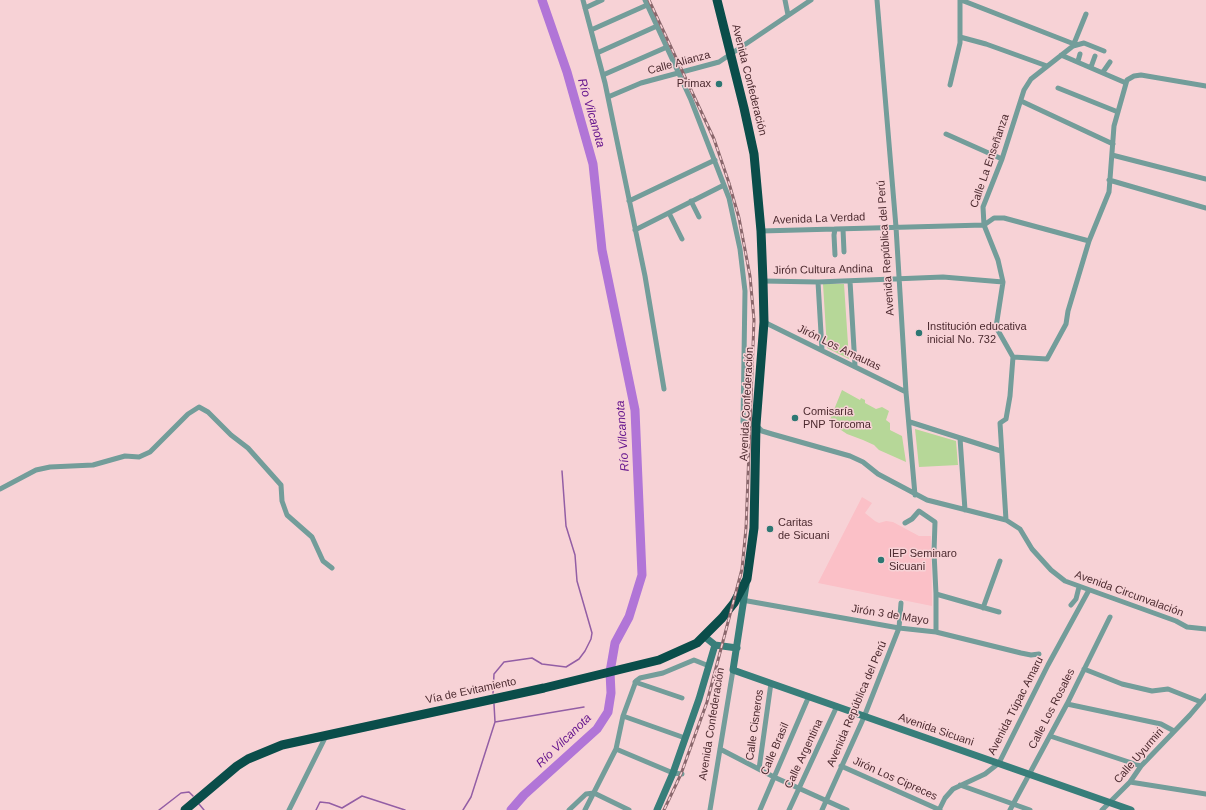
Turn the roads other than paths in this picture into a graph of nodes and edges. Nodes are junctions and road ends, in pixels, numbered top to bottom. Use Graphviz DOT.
graph roads {
  1 [pos="583,0"];
  2 [pos="602,0"];
  3 [pos="717,0"];
  4 [pos="785,0"];
  5 [pos="811,0"];
  6 [pos="877,0"];
  7 [pos="960,0"];
  8 [pos="646,2"];
  9 [pos="585,8"];
  10 [pos="1086,14"];
  11 [pos="788,15"];
  12 [pos="657,26"];
  13 [pos="591,30"];
  14 [pos="960,37"];
  15 [pos="1074,45"];
  16 [pos="667,47"];
  17 [pos="1104,51"];
  18 [pos="597,53"];
  19 [pos="1080,54"];
  20 [pos="730,55"];
  21 [pos="1061,55"];
  22 [pos="1095,56"];
  23 [pos="1078,61"];
  24 [pos="1110,62"];
  25 [pos="1047,66"];
  26 [pos="1091,67"];
  27 [pos="678,72"];
  28 [pos="1104,72"];
  29 [pos="603,75"];
  30 [pos="1126,83"];
  31 [pos="950,85"];
  32 [pos="1206,86"];
  33 [pos="1058,88"];
  34 [pos="608,97"];
  35 [pos="1021,102"];
  36 [pos="1118,112"];
  37 [pos="946,134"];
  38 [pos="1113,144"];
  39 [pos="1112,154"];
  40 [pos="1002,159"];
  41 [pos="715,160"];
  42 [pos="1206,179"];
  43 [pos="1110,180"];
  44 [pos="724,185"];
  45 [pos="629,201"];
  46 [pos="691,201"];
  47 [pos="1206,208"];
  48 [pos="669,213"];
  49 [pos="699,217"];
  50 [pos="984,225"];
  51 [pos="896,227"];
  52 [pos="835,229"];
  53 [pos="843,229"];
  54 [pos="635,230"];
  55 [pos="761,231"];
  56 [pos="682,239"];
  57 [pos="1089,241"];
  58 [pos="844,252"];
  59 [pos="835,255"];
  60 [pos="898,278"];
  61 [pos="763,281"];
  62 [pos="850,281"];
  63 [pos="818,282"];
  64 [pos="1003,282"];
  65 [pos="764,322"];
  66 [pos="822,350"];
  67 [pos="1013,357"];
  68 [pos="855,366"];
  69 [pos="664,389"];
  70 [pos="906,392"];
  71 [pos="910,422"];
  72 [pos="756,425"];
  73 [pos="960,438"];
  74 [pos="1001,451"];
  75 [pos="0,489"];
  76 [pos="915,495"];
  77 [pos="965,510"];
  78 [pos="1006,520"];
  79 [pos="905,523"];
  80 [pos="1000,561"];
  81 [pos="332,568"];
  82 [pos="747,579"];
  83 [pos="1079,587"];
  84 [pos="1089,590"];
  85 [pos="936,594"];
  86 [pos="740,600"];
  87 [pos="901,603"];
  88 [pos="1071,605"];
  89 [pos="983,608"];
  90 [pos="1000,612"];
  91 [pos="1110,617"];
  92 [pos="899,628"];
  93 [pos="1206,629"];
  94 [pos="936,632"];
  95 [pos="705,637"];
  96 [pos="715,645"];
  97 [pos="737,648"];
  98 [pos="1039,654"];
  99 [pos="709,666"];
  100 [pos="1084,669"];
  101 [pos="733,670"];
  102 [pos="635,682"];
  103 [pos="771,683"];
  104 [pos="809,696"];
  105 [pos="1206,696"];
  106 [pos="682,698"];
  107 [pos="1201,702"];
  108 [pos="1067,704"];
  109 [pos="836,706"];
  110 [pos="624,716"];
  111 [pos="864,717"];
  112 [pos="1174,731"];
  113 [pos="326,734"];
  114 [pos="1050,736"];
  115 [pos="685,738"];
  116 [pos="616,749"];
  117 [pos="720,749"];
  118 [pos="999,763"];
  119 [pos="841,766"];
  120 [pos="1141,766"];
  121 [pos="759,769"];
  122 [pos="673,773"];
  123 [pos="682,774"];
  124 [pos="1030,774"];
  125 [pos="774,777"];
  126 [pos="1130,782"];
  127 [pos="960,785"];
  128 [pos="799,788"];
  129 [pos="594,793"];
  130 [pos="1206,794"];
  131 [pos="826,801"];
  132 [pos="1110,802"];
  133 [pos="1014,804"];
  134 [pos="185,810"];
  135 [pos="289,810"];
  136 [pos="569,810"];
  137 [pos="585,810"];
  138 [pos="629,810"];
  139 [pos="657,810"];
  140 [pos="710,810"];
  141 [pos="760,810"];
  142 [pos="789,810"];
  143 [pos="822,810"];
  144 [pos="847,810"];
  145 [pos="939,810"];
  146 [pos="1010,810"];
  147 [pos="1030,810"];
  148 [pos="1102,810"];
  149 [pos="1131,810"];
  1 -- 9 [label="street"];
  2 -- 9 [label="street"];
  3 -- 20 [label="highway, Avenida Confederación"];
  4 -- 11 [label="street"];
  5 -- 11 [label="street, Calle Alianza"];
  6 -- 51 [label="street, Avenida República del Perú"];
  7 -- 14 [label="street"];
  7 -- 15 [label="street"];
  8 -- 12 [label="street"];
  8 -- 13 [label="street"];
  9 -- 13 [label="street"];
  10 -- 15 [label="street"];
  11 -- 20 [label="street, Calle Alianza"];
  12 -- 16 [label="street"];
  12 -- 18 [label="street"];
  13 -- 18 [label="street"];
  14 -- 25 [label="street"];
  14 -- 31 [label="street"];
  15 -- 17 [label="street"];
  15 -- 21 [label="street, Calle La Enseñanza"];
  16 -- 27 [label="street"];
  16 -- 29 [label="street"];
  18 -- 29 [label="street"];
  19 -- 23 [label="street"];
  20 -- 27 [label="street, Calle Alianza"];
  20 -- 55 [label="highway, Avenida Confederación"];
  21 -- 23 [label="street"];
  21 -- 25 [label="street, Calle La Enseñanza"];
  22 -- 26 [label="street"];
  23 -- 26 [label="street"];
  24 -- 28 [label="street"];
  25 -- 35 [label="street, Calle La Enseñanza"];
  26 -- 28 [label="street"];
  27 -- 34 [label="street, Calle Alianza"];
  27 -- 41 [label="street"];
  28 -- 30 [label="street"];
  29 -- 34 [label="street"];
  30 -- 32 [label="street"];
  30 -- 36 [label="street"];
  33 -- 36 [label="street"];
  34 -- 45 [label="street"];
  35 -- 38 [label="street"];
  35 -- 40 [label="street, Calle La Enseñanza"];
  36 -- 38 [label="street"];
  37 -- 40 [label="street"];
  38 -- 39 [label="street"];
  39 -- 42 [label="street"];
  39 -- 43 [label="street"];
  40 -- 50 [label="street, Calle La Enseñanza"];
  41 -- 44 [label="street"];
  41 -- 45 [label="street"];
  43 -- 47 [label="street"];
  43 -- 57 [label="street"];
  44 -- 46 [label="street"];
  44 -- 72 [label="street, Avenida Circunvalación"];
  45 -- 54 [label="street"];
  46 -- 48 [label="street"];
  46 -- 49 [label="street"];
  48 -- 54 [label="street"];
  48 -- 56 [label="street"];
  50 -- 51 [label="street, Avenida La Verdad"];
  50 -- 57 [label="street, Avenida La Verdad"];
  50 -- 64 [label="street, Calle La Enseñanza"];
  51 -- 53 [label="street, Avenida La Verdad"];
  51 -- 60 [label="street, Avenida República del Perú"];
  52 -- 53 [label="street, Avenida La Verdad"];
  52 -- 55 [label="street, Avenida La Verdad"];
  52 -- 59 [label="street"];
  53 -- 58 [label="street"];
  54 -- 69 [label="street"];
  55 -- 61 [label="highway, Avenida Confederación"];
  57 -- 67 [label="street"];
  60 -- 62 [label="street, Jirón Cultura Andina"];
  60 -- 64 [label="street, Jirón Cultura Andina"];
  60 -- 70 [label="street, Avenida República del Perú"];
  61 -- 63 [label="street, Jirón Cultura Andina"];
  61 -- 65 [label="highway, Avenida Confederación"];
  62 -- 63 [label="street, Jirón Cultura Andina"];
  62 -- 68 [label="street"];
  63 -- 66 [label="street"];
  64 -- 67 [label="street, Calle La Enseñanza"];
  65 -- 66 [label="street, Jirón Los Amautas"];
  65 -- 72 [label="highway, Avenida Confederación"];
  66 -- 68 [label="street, Jirón Los Amautas"];
  67 -- 74 [label="street"];
  68 -- 70 [label="street, Jirón Los Amautas"];
  70 -- 71 [label="street, Avenida República del Perú"];
  71 -- 73 [label="street"];
  71 -- 76 [label="street, Avenida República del Perú"];
  72 -- 76 [label="street, Avenida Circunvalación"];
  72 -- 82 [label="highway, Avenida Confederación"];
  73 -- 74 [label="street"];
  73 -- 77 [label="street"];
  74 -- 78 [label="street"];
  75 -- 81 [label="street"];
  76 -- 77 [label="street, Avenida Circunvalación"];
  77 -- 78 [label="street, Avenida Circunvalación"];
  78 -- 83 [label="street, Avenida Circunvalación"];
  79 -- 85 [label="street"];
  80 -- 89 [label="street"];
  82 -- 86 [label="highway, Vía de Evitamiento"];
  83 -- 84 [label="street, Avenida Circunvalación"];
  83 -- 88 [label="street"];
  84 -- 93 [label="street, Avenida Circunvalación"];
  84 -- 118 [label="street, Avenida Túpac Amaru"];
  85 -- 89 [label="street"];
  85 -- 94 [label="street"];
  86 -- 92 [label="street, Jirón 3 de Mayo"];
  86 -- 95 [label="highway, Vía de Evitamiento"];
  86 -- 97 [label="street, Avenida Confederación"];
  87 -- 92 [label="street, Avenida República del Perú"];
  89 -- 90 [label="street"];
  91 -- 100 [label="street, Calle Los Rosales"];
  92 -- 94 [label="street, Jirón 3 de Mayo"];
  92 -- 111 [label="street, Avenida República del Perú"];
  94 -- 98 [label="street, Jirón 3 de Mayo"];
  95 -- 96 [label="street"];
  95 -- 113 [label="highway, Vía de Evitamiento"];
  96 -- 97 [label="street"];
  96 -- 99 [label="street"];
  97 -- 101 [label="street, Avenida Confederación"];
  99 -- 102 [label="street"];
  99 -- 115 [label="street"];
  100 -- 107 [label="street"];
  100 -- 108 [label="street, Calle Los Rosales"];
  101 -- 103 [label="street, Avenida Sicuani"];
  101 -- 117 [label="street, Avenida Confederación"];
  102 -- 106 [label="street"];
  102 -- 110 [label="street"];
  103 -- 104 [label="street, Avenida Sicuani"];
  103 -- 121 [label="street, Calle Cisneros"];
  104 -- 109 [label="street, Avenida Sicuani"];
  104 -- 125 [label="street, Calle Brasil"];
  105 -- 107 [label="street, Calle Uyurmiri"];
  107 -- 112 [label="street, Calle Uyurmiri"];
  108 -- 112 [label="street"];
  108 -- 114 [label="street, Calle Los Rosales"];
  109 -- 111 [label="street, Avenida Sicuani"];
  109 -- 128 [label="street, Calle Argentina"];
  110 -- 115 [label="street"];
  110 -- 116 [label="street"];
  111 -- 118 [label="street, Avenida Sicuani"];
  111 -- 119 [label="street, Avenida República del Perú"];
  112 -- 120 [label="street, Calle Uyurmiri"];
  113 -- 134 [label="highway, Vía de Evitamiento"];
  113 -- 135 [label="street"];
  114 -- 120 [label="street"];
  114 -- 124 [label="street, Calle Los Rosales"];
  115 -- 122 [label="street"];
  116 -- 122 [label="street"];
  116 -- 129 [label="street"];
  117 -- 121 [label="street"];
  117 -- 140 [label="street, Avenida Confederación"];
  118 -- 124 [label="street, Avenida Sicuani"];
  118 -- 127 [label="street, Avenida Túpac Amaru"];
  119 -- 131 [label="street, Avenida República del Perú"];
  119 -- 145 [label="street, Jirón Los Cipreces"];
  120 -- 126 [label="street, Calle Uyurmiri"];
  121 -- 125 [label="street"];
  122 -- 123 [label="street"];
  122 -- 139 [label="street"];
  124 -- 132 [label="street, Avenida Sicuani"];
  124 -- 133 [label="street, Calle Los Rosales"];
  125 -- 128 [label="street"];
  125 -- 141 [label="street, Calle Brasil"];
  126 -- 130 [label="street"];
  126 -- 132 [label="street, Calle Uyurmiri"];
  127 -- 133 [label="street"];
  127 -- 145 [label="street, Avenida Túpac Amaru"];
  128 -- 131 [label="street"];
  128 -- 142 [label="street, Calle Argentina"];
  129 -- 136 [label="street"];
  129 -- 137 [label="street"];
  129 -- 138 [label="street"];
  131 -- 143 [label="street, Avenida República del Perú"];
  131 -- 144 [label="street"];
  132 -- 148 [label="street, Calle Uyurmiri"];
  132 -- 149 [label="street, Avenida Sicuani"];
  133 -- 146 [label="street, Calle Los Rosales"];
  133 -- 147 [label="street"];
}
